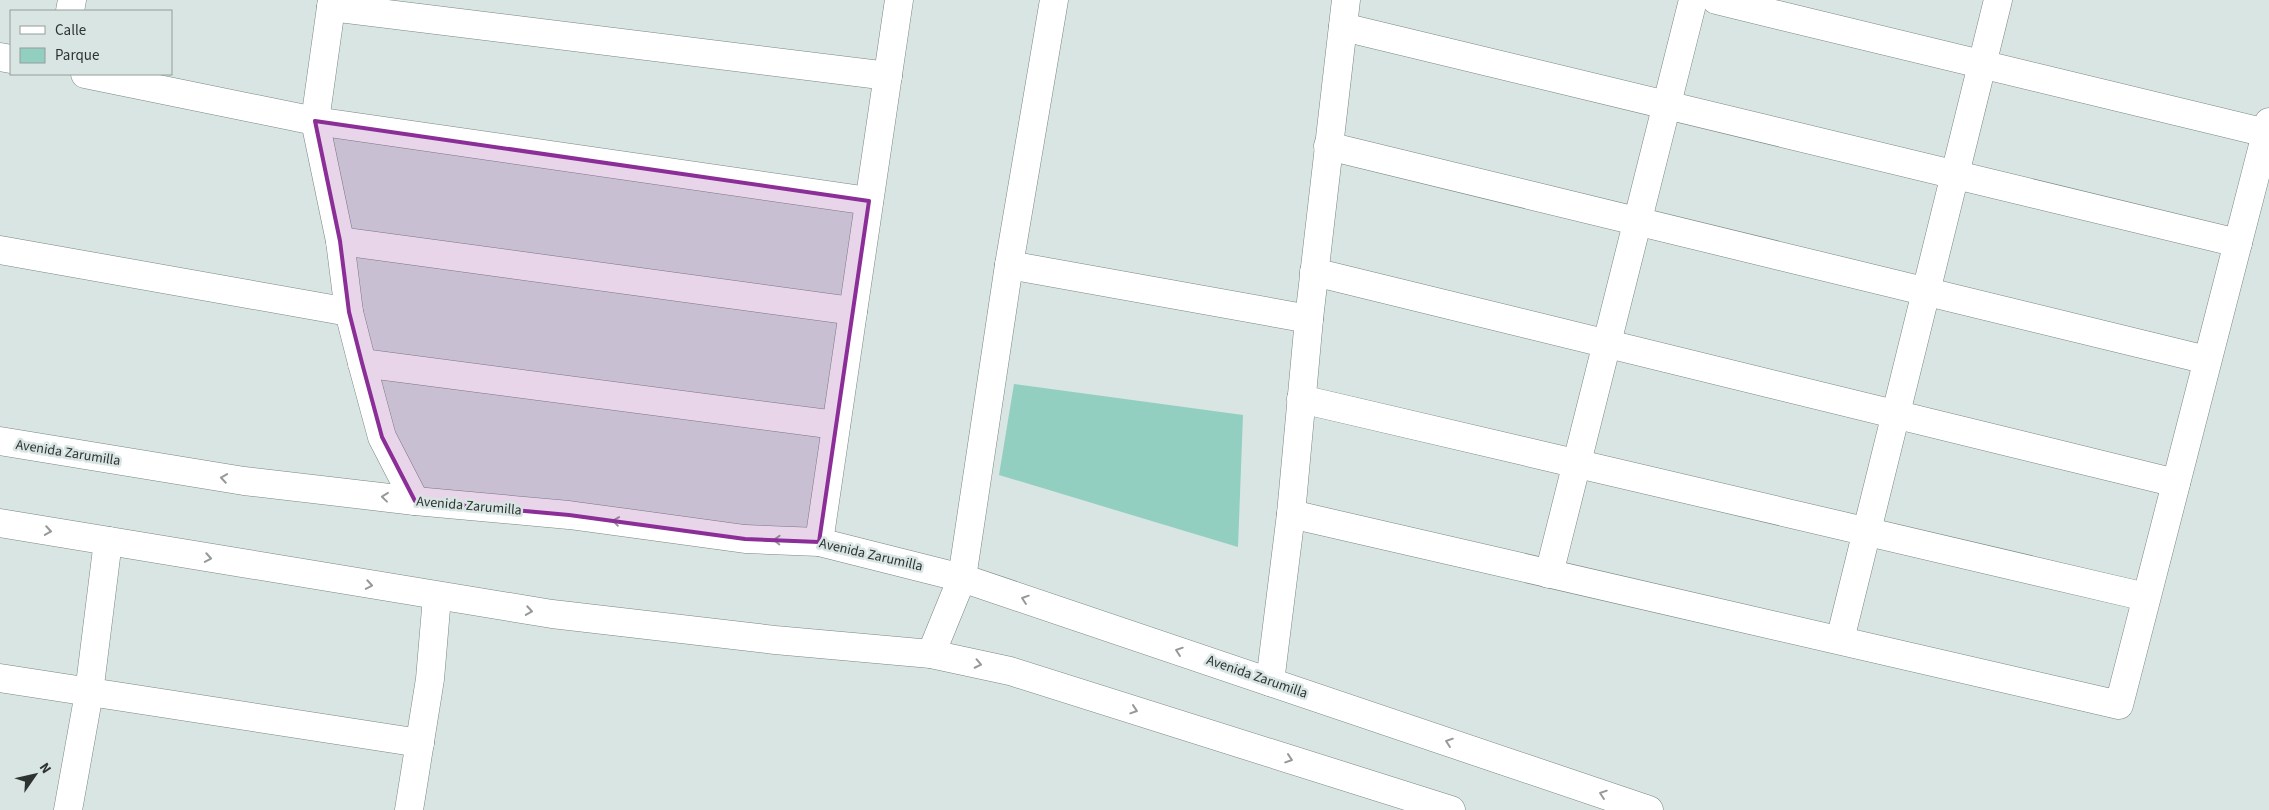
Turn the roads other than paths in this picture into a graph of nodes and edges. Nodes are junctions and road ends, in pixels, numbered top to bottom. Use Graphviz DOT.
graph roads {
  1 [pos="899,0"];
  2 [pos="1054,0"];
  3 [pos="1346,0"];
  4 [pos="1693,0"];
  5 [pos="1716,0"];
  6 [pos="1998,0"];
  7 [pos="332,3"];
  8 [pos="1343,27"];
  9 [pos="1982,64"];
  10 [pos="90,75"];
  11 [pos="888,76"];
  12 [pos="1667,105"];
  13 [pos="315,121"];
  14 [pos="2268,127"];
  15 [pos="1328,146"];
  16 [pos="1955,175"];
  17 [pos="869,201"];
  18 [pos="1637,222"];
  19 [pos="340,241"];
  20 [pos="2238,242"];
  21 [pos="0,250"];
  22 [pos="1009,265"];
  23 [pos="1314,272"];
  24 [pos="1926,292"];
  25 [pos="853,311"];
  26 [pos="349,312"];
  27 [pos="1309,319"];
  28 [pos="1606,344"];
  29 [pos="2208,360"];
  30 [pos="362,362"];
  31 [pos="1301,399"];
  32 [pos="1896,415"];
  33 [pos="836,425"];
  34 [pos="0,441"];
  35 [pos="1577,464"];
  36 [pos="2176,484"];
  37 [pos="415,500"];
  38 [pos="1291,514"];
  39 [pos="0,523"];
  40 [pos="1867,532"];
  41 [pos="108,542"];
  42 [pos="819,542"];
  43 [pos="1548,574"];
  44 [pos="962,578"];
  45 [pos="437,597"];
  46 [pos="2146,597"];
  47 [pos="1840,640"];
  48 [pos="930,654"];
  49 [pos="0,678"];
  50 [pos="1270,682"];
  51 [pos="89,693"];
  52 [pos="420,743"];
  53 [pos="68,810"];
  54 [pos="409,810"];
  55 [pos="1451,810"];
  56 [pos="1649,810"];
  1 -- 11 [label="street"];
  2 -- 22 [label="street"];
  3 -- 8 [label="street"];
  4 -- 12 [label="street"];
  5 -- 9 [label="street"];
  6 -- 9 [label="street"];
  7 -- 11 [label="street"];
  7 -- 13 [label="street"];
  8 -- 12 [label="street"];
  8 -- 15 [label="street"];
  9 -- 14 [label="street"];
  9 -- 16 [label="street"];
  10 -- 13 [label="street"];
  11 -- 17 [label="street"];
  12 -- 16 [label="street"];
  12 -- 18 [label="street"];
  13 -- 17 [label="street"];
  13 -- 19 [label="street"];
  14 -- 20 [label="street"];
  15 -- 18 [label="street"];
  15 -- 23 [label="street"];
  16 -- 20 [label="street"];
  16 -- 24 [label="street"];
  17 -- 25 [label="street"];
  18 -- 24 [label="street"];
  18 -- 28 [label="street"];
  19 -- 25 [label="street"];
  19 -- 26 [label="street"];
  20 -- 29 [label="street"];
  21 -- 26 [label="street"];
  22 -- 27 [label="street"];
  22 -- 44 [label="street"];
  23 -- 27 [label="street"];
  23 -- 28 [label="street"];
  24 -- 29 [label="street"];
  24 -- 32 [label="street"];
  25 -- 33 [label="street"];
  26 -- 30 [label="street"];
  27 -- 31 [label="street"];
  28 -- 32 [label="street"];
  28 -- 35 [label="street"];
  29 -- 36 [label="street"];
  30 -- 33 [label="street"];
  30 -- 37 [label="street"];
  31 -- 35 [label="street"];
  31 -- 38 [label="street"];
  32 -- 36 [label="street"];
  32 -- 40 [label="street"];
  33 -- 42 [label="street"];
  37 -- 34 [label="street, Avenida Zarumilla, one-way"];
  35 -- 40 [label="street"];
  35 -- 43 [label="street"];
  36 -- 46 [label="street"];
  42 -- 37 [label="street, Avenida Zarumilla, one-way"];
  38 -- 43 [label="street"];
  38 -- 50 [label="street"];
  39 -- 41 [label="street, one-way"];
  40 -- 46 [label="street"];
  40 -- 47 [label="street"];
  41 -- 45 [label="street, one-way"];
  41 -- 51 [label="street"];
  42 -- 44 [label="street, Avenida Zarumilla"];
  43 -- 47 [label="street"];
  44 -- 48 [label="street"];
  50 -- 44 [label="street, Avenida Zarumilla, one-way"];
  45 -- 48 [label="street, one-way"];
  45 -- 52 [label="street"];
  46 -- 47 [label="street"];
  48 -- 55 [label="street, one-way"];
  49 -- 51 [label="street"];
  56 -- 50 [label="street, Avenida Zarumilla, one-way"];
  51 -- 52 [label="street"];
  51 -- 53 [label="street"];
  52 -- 54 [label="street"];
}
